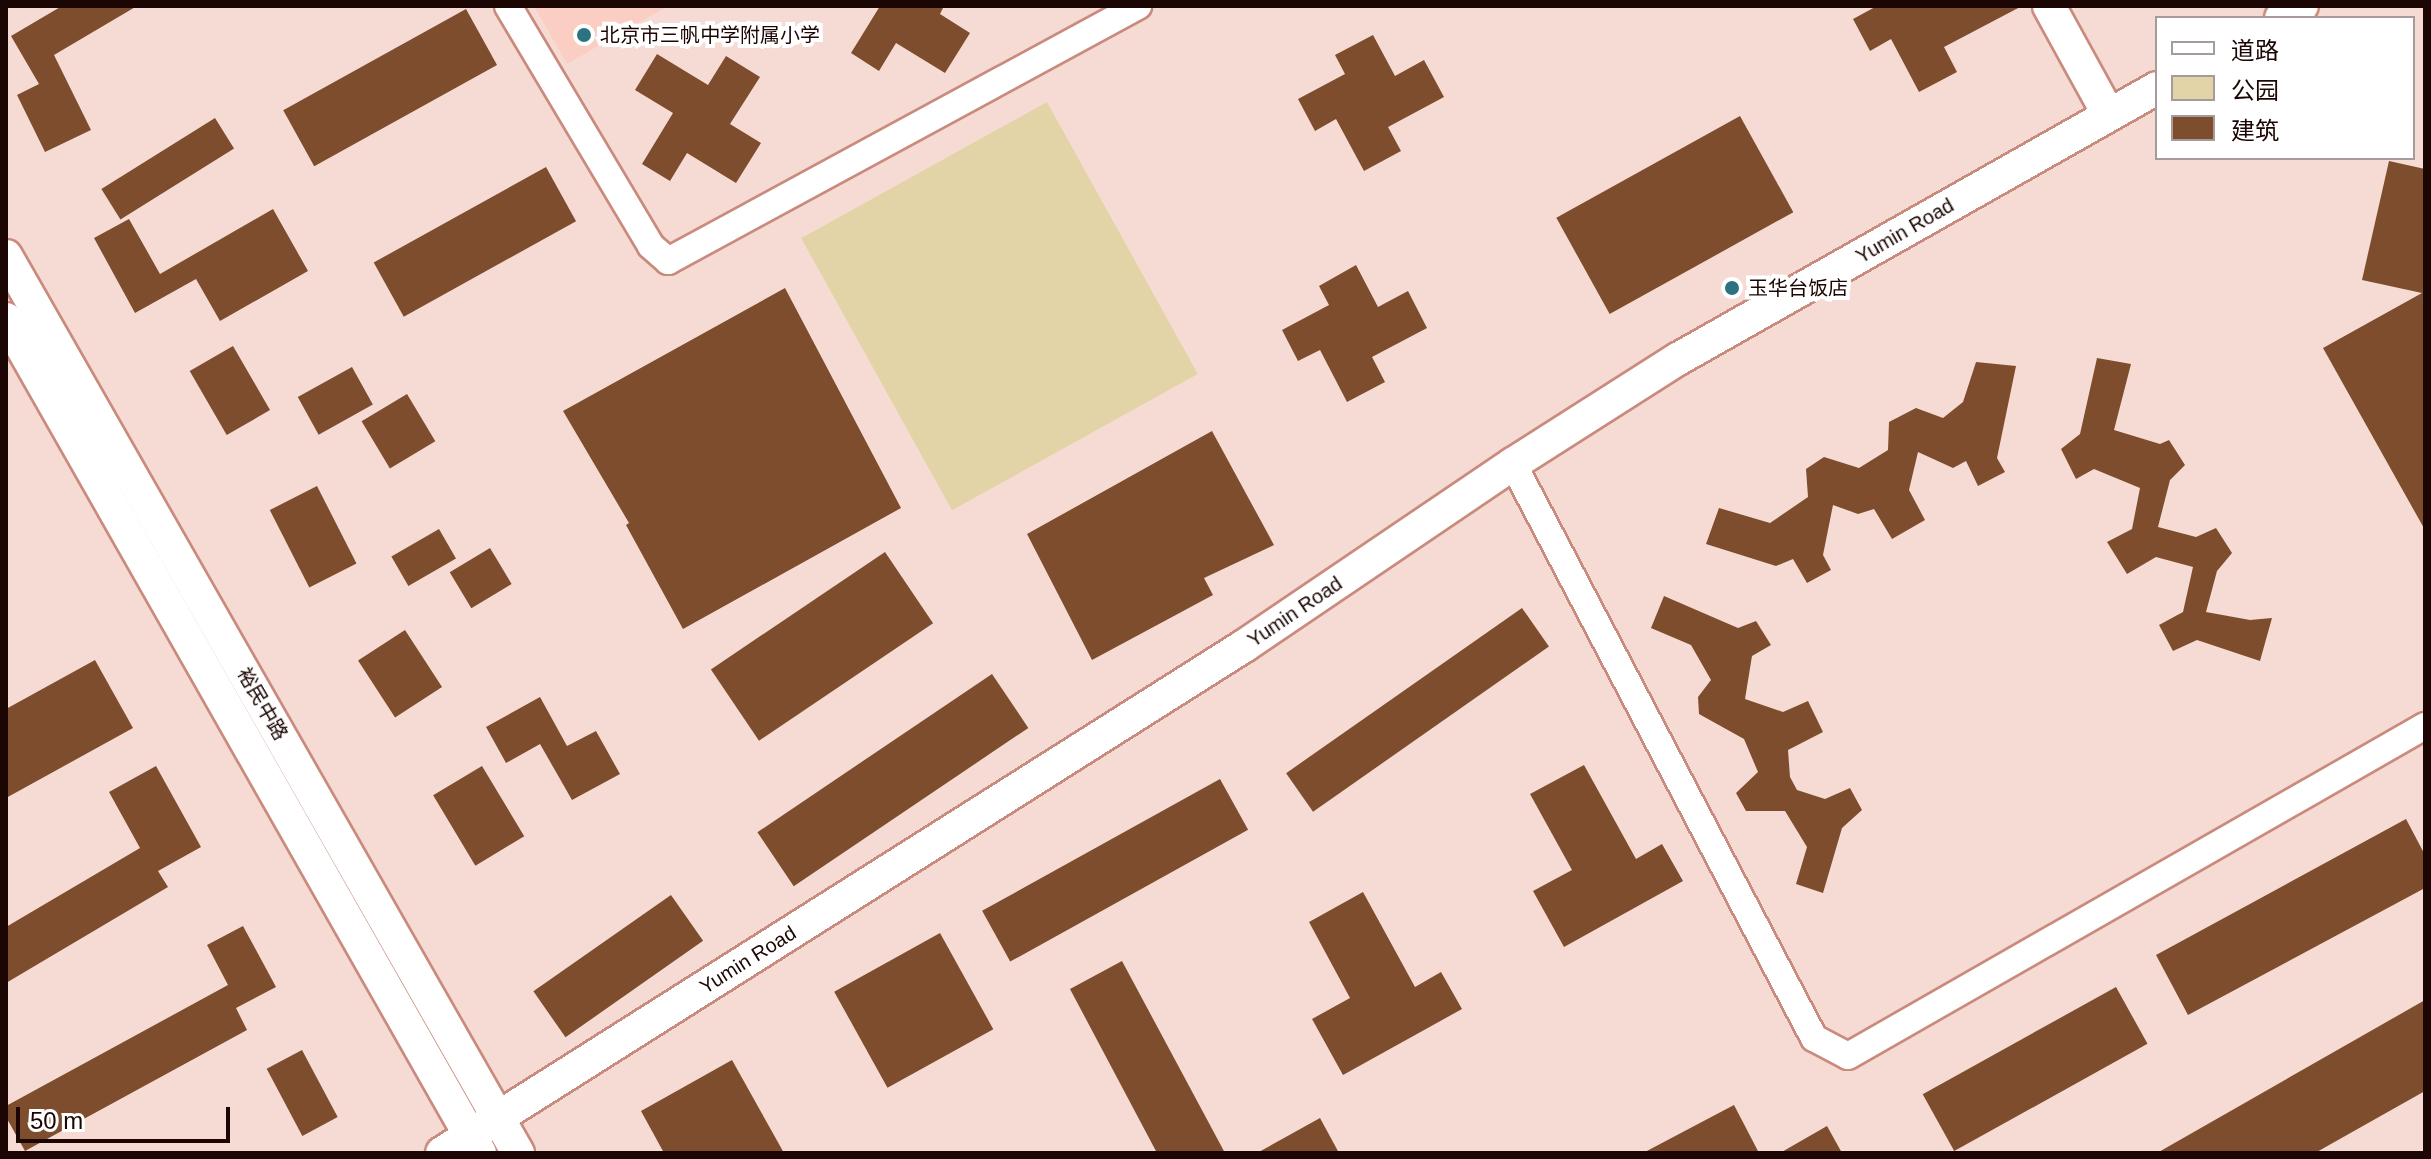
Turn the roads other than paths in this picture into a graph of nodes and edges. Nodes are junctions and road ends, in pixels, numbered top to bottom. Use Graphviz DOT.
graph roads {
  1 [pos="508,6"];
  2 [pos="1138,6"];
  3 [pos="2049,6"];
  4 [pos="2302,6"];
  5 [pos="2284,16"];
  6 [pos="2155,89"];
  7 [pos="2109,115"];
  8 [pos="6,256"];
  9 [pos="6,319"];
  10 [pos="1513,464"];
  11 [pos="2425,726"];
  12 [pos="498,1118"];
  13 [pos="475,1144"];
  14 [pos="442,1153"];
  15 [pos="518,1153"];
  1 -- 2 [label="street"];
  3 -- 7 [label="street"];
  4 -- 5 [label="street"];
  6 -- 7 [label="street, Yumin Road"];
  7 -- 10 [label="street, Yumin Road"];
  8 -- 12 [label="street, 裕民中路"];
  9 -- 13 [label="street, 裕民中路"];
  10 -- 11 [label="street"];
  10 -- 12 [label="street, Yumin Road"];
  12 -- 13 [label="street, Yumin Road"];
  12 -- 15 [label="street, 裕民中路"];
  13 -- 14 [label="street, Yumin Road"];
}
